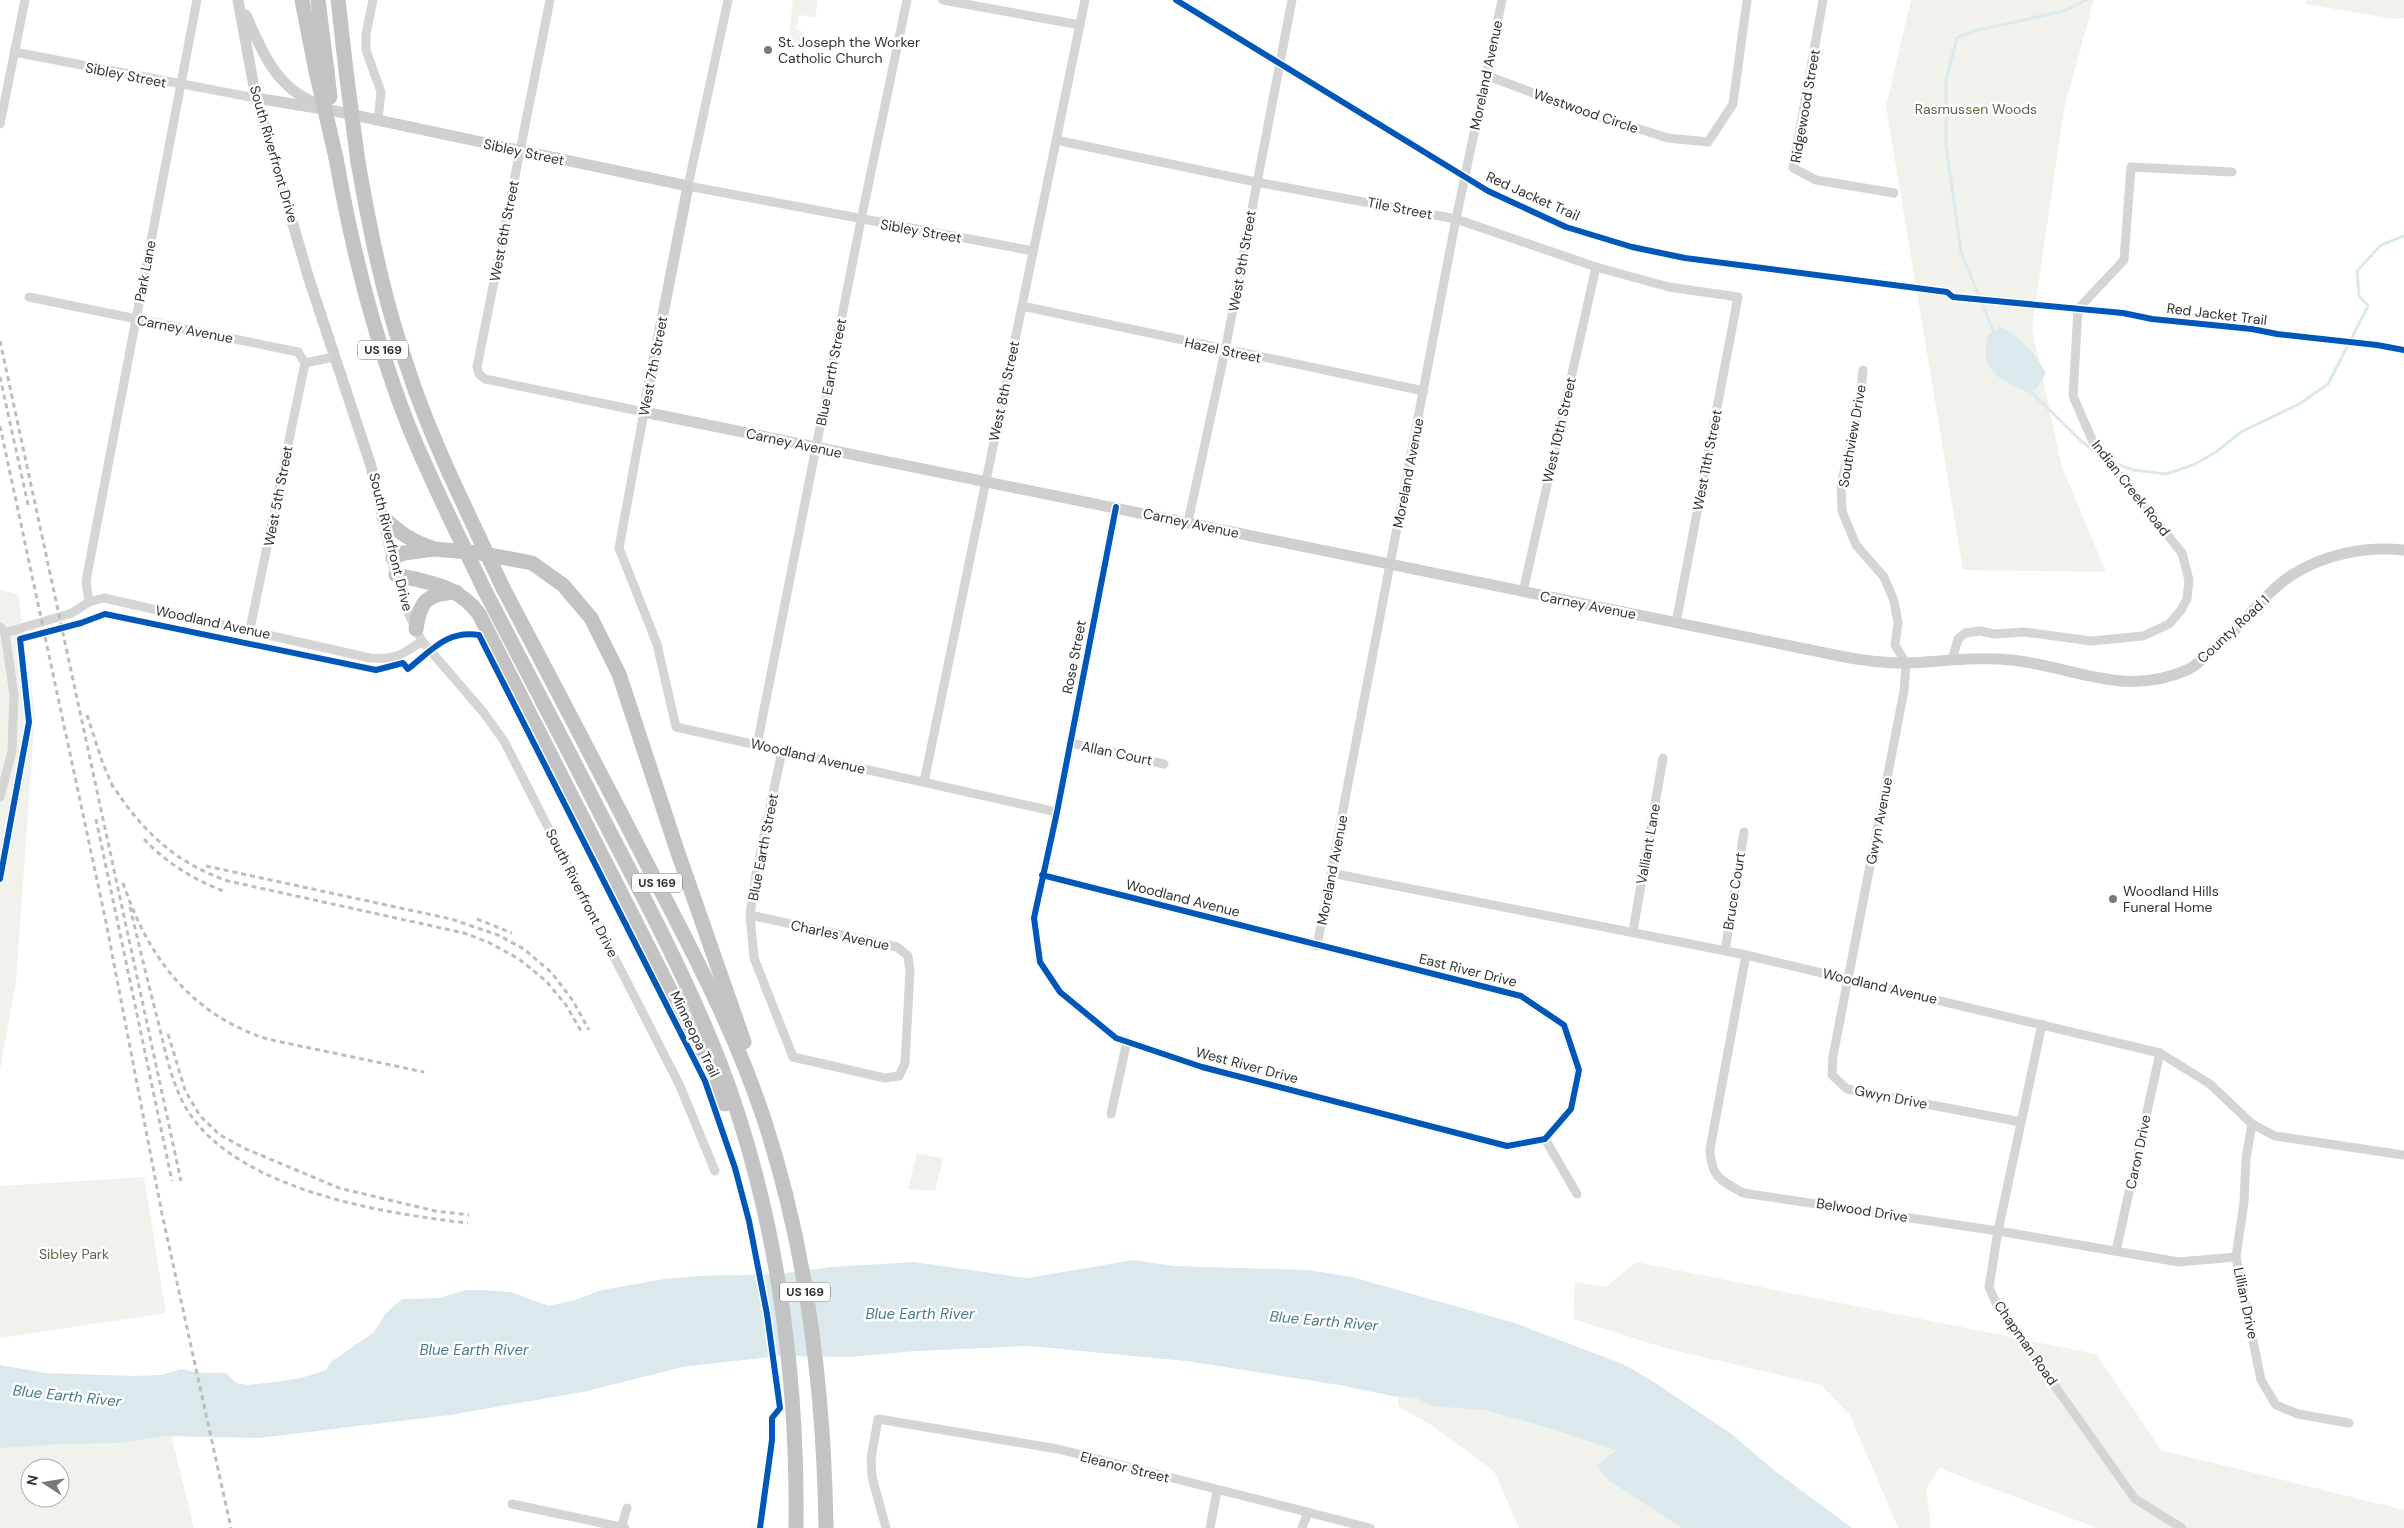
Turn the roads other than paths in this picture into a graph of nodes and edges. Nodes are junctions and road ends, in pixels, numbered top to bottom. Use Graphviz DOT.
graph roads {
  1 [pos="25,0"];
  2 [pos="197,0"];
  3 [pos="239,0"];
  4 [pos="302,0"];
  5 [pos="318,0"];
  6 [pos="338,0"];
  7 [pos="347,0"];
  8 [pos="373,0"];
  9 [pos="550,0"];
  10 [pos="728,0"];
  11 [pos="907,0"];
  12 [pos="943,0"];
  13 [pos="1085,0"];
  14 [pos="1292,0"];
  15 [pos="1502,0"];
  16 [pos="1747,0"];
  17 [pos="1823,0"];
  18 [pos="1080,25"];
  19 [pos="14,52"];
  20 [pos="322,71"];
  21 [pos="346,72"];
  22 [pos="1485,75"];
  23 [pos="181,85"];
  24 [pos="256,98"];
  25 [pos="336,112"];
  26 [pos="378,120"];
  27 [pos="0,124"];
  28 [pos="1056,140"];
  29 [pos="519,151"];
  30 [pos="2232,172"];
  31 [pos="1256,182"];
  32 [pos="688,186"];
  33 [pos="1894,193"];
  34 [pos="1456,219"];
  35 [pos="861,220"];
  36 [pos="1033,251"];
  37 [pos="1596,267"];
  38 [pos="29,297"];
  39 [pos="1738,297"];
  40 [pos="1022,306"];
  41 [pos="135,320"];
  42 [pos="1225,351"];
  43 [pos="334,357"];
  44 [pos="305,363"];
  45 [pos="1863,370"];
  46 [pos="479,374"];
  47 [pos="1424,391"];
  48 [pos="644,412"];
  49 [pos="816,448"];
  50 [pos="986,480"];
  51 [pos="1116,507"];
  52 [pos="384,518"];
  53 [pos="1188,522"];
  54 [pos="434,549"];
  55 [pos="2404,550"];
  56 [pos="393,558"];
  57 [pos="1390,564"];
  58 [pos="396,575"];
  59 [pos="456,592"];
  60 [pos="1523,592"];
  61 [pos="89,602"];
  62 [pos="1676,623"];
  63 [pos="3,630"];
  64 [pos="250,630"];
  65 [pos="419,635"];
  66 [pos="1952,660"];
  67 [pos="1906,663"];
  68 [pos="676,727"];
  69 [pos="1070,743"];
  70 [pos="757,745"];
  71 [pos="782,750"];
  72 [pos="1663,758"];
  73 [pos="1164,764"];
  74 [pos="924,782"];
  75 [pos="0,797"];
  76 [pos="1057,812"];
  77 [pos="1744,832"];
  78 [pos="1331,873"];
  79 [pos="1042,875"];
  80 [pos="750,915"];
  81 [pos="1633,931"];
  82 [pos="1317,946"];
  83 [pos="1725,951"];
  84 [pos="1746,955"];
  85 [pos="1849,979"];
  86 [pos="2042,1024"];
  87 [pos="1127,1042"];
  88 [pos="2160,1052"];
  89 [pos="792,1057"];
  90 [pos="1111,1114"];
  91 [pos="763,1118"];
  92 [pos="2021,1122"];
  93 [pos="2252,1124"];
  94 [pos="1545,1139"];
  95 [pos="2404,1155"];
  96 [pos="751,1160"];
  97 [pos="715,1171"];
  98 [pos="1576,1194"];
  99 [pos="1998,1231"];
  100 [pos="2116,1251"];
  101 [pos="2236,1257"];
  102 [pos="2349,1422"];
  103 [pos="1218,1491"];
  104 [pos="512,1504"];
  105 [pos="627,1508"];
  106 [pos="1308,1512"];
  107 [pos="623,1528"];
  108 [pos="796,1528"];
  109 [pos="826,1528"];
  110 [pos="886,1528"];
  111 [pos="1210,1528"];
  112 [pos="1302,1528"];
  113 [pos="1370,1528"];
  114 [pos="2182,1528"];
  1 -- 19 [label="street"];
  2 -- 23 [label="street, Park Lane"];
  3 -- 24 [label="main road, South Riverfront Drive"];
  3 -- 25 [label="main road"];
  4 -- 20 [label="highway"];
  5 -- 20 [label="highway, US 169"];
  6 -- 21 [label="highway, US 169"];
  7 -- 21 [label="highway"];
  8 -- 26 [label="street"];
  9 -- 29 [label="street, West 6th Street"];
  10 -- 32 [label="street, West 7th Street"];
  11 -- 35 [label="street, Blue Earth Street"];
  12 -- 18 [label="street"];
  13 -- 18 [label="street, West 8th Street"];
  14 -- 31 [label="street, West 9th Street"];
  15 -- 22 [label="street, Moreland Avenue"];
  16 -- 22 [label="street, Westwood Circle"];
  17 -- 33 [label="street, Ridgewood Street"];
  18 -- 28 [label="street, West 8th Street"];
  19 -- 23 [label="street, Sibley Street"];
  19 -- 27 [label="street"];
  20 -- 96 [label="highway, US 169, bridge"];
  21 -- 91 [label="highway, US 169, bridge"];
  22 -- 34 [label="street, Moreland Avenue"];
  23 -- 24 [label="street, Sibley Street"];
  23 -- 41 [label="street, Park Lane"];
  24 -- 25 [label="main road, Sibley Street"];
  24 -- 43 [label="main road, South Riverfront Drive"];
  25 -- 26 [label="main road, Sibley Street"];
  26 -- 29 [label="main road, Sibley Street"];
  28 -- 31 [label="street, Tile Street"];
  28 -- 36 [label="street, West 8th Street"];
  29 -- 32 [label="main road, Sibley Street"];
  29 -- 46 [label="street, West 6th Street"];
  30 -- 66 [label="street, Indian Creek Road"];
  31 -- 34 [label="street, Tile Street"];
  31 -- 42 [label="street, West 9th Street"];
  32 -- 35 [label="street, Sibley Street"];
  32 -- 48 [label="main road, West 7th Street"];
  34 -- 37 [label="street, Tile Street"];
  34 -- 47 [label="street, Moreland Avenue"];
  35 -- 36 [label="street, Sibley Street"];
  35 -- 49 [label="street, Blue Earth Street"];
  36 -- 40 [label="street, West 8th Street"];
  37 -- 39 [label="street, Tile Street"];
  37 -- 60 [label="street, West 10th Street"];
  38 -- 41 [label="street, Carney Avenue"];
  39 -- 62 [label="street, West 11th Street"];
  40 -- 42 [label="street, Hazel Street"];
  40 -- 50 [label="street, West 8th Street"];
  41 -- 44 [label="street, Carney Avenue"];
  41 -- 61 [label="street, Park Lane"];
  42 -- 47 [label="street, Hazel Street"];
  42 -- 53 [label="street, West 9th Street"];
  43 -- 44 [label="street"];
  43 -- 52 [label="main road, South Riverfront Drive"];
  44 -- 64 [label="street, West 5th Street"];
  45 -- 67 [label="street, Southview Drive"];
  46 -- 48 [label="street, Carney Avenue"];
  47 -- 57 [label="street, Moreland Avenue"];
  48 -- 49 [label="main road, Carney Avenue"];
  48 -- 68 [label="street, West 7th Street"];
  49 -- 50 [label="main road, Carney Avenue"];
  49 -- 70 [label="street, Blue Earth Street"];
  50 -- 51 [label="main road, Carney Avenue"];
  50 -- 74 [label="street, West 8th Street"];
  51 -- 53 [label="main road, Carney Avenue"];
  51 -- 69 [label="street, Rose Street"];
  52 -- 54 [label="highway"];
  52 -- 56 [label="main road, South Riverfront Drive"];
  53 -- 57 [label="main road, Carney Avenue"];
  54 -- 56 [label="highway"];
  54 -- 91 [label="highway"];
  55 -- 66 [label="main road, County Road 1"];
  56 -- 58 [label="main road, South Riverfront Drive"];
  57 -- 60 [label="main road, Carney Avenue"];
  57 -- 78 [label="street, Moreland Avenue"];
  58 -- 59 [label="highway"];
  58 -- 65 [label="street, South Riverfront Drive"];
  59 -- 65 [label="highway"];
  59 -- 96 [label="highway"];
  60 -- 62 [label="main road, Carney Avenue"];
  61 -- 63 [label="street, Woodland Avenue"];
  61 -- 64 [label="street, Woodland Avenue"];
  62 -- 67 [label="main road, Carney Avenue"];
  63 -- 75 [label="street"];
  64 -- 65 [label="street, Woodland Avenue"];
  65 -- 97 [label="street, South Riverfront Drive"];
  66 -- 67 [label="main road, County Road 1"];
  67 -- 85 [label="street, Gwyn Avenue"];
  68 -- 70 [label="street, Woodland Avenue"];
  69 -- 73 [label="street, Allan Court"];
  69 -- 76 [label="street, Rose Street"];
  70 -- 71 [label="street, Woodland Avenue"];
  71 -- 74 [label="street, Woodland Avenue"];
  71 -- 80 [label="street, Blue Earth Street"];
  72 -- 81 [label="street, Valliant Lane"];
  74 -- 76 [label="street, Woodland Avenue"];
  76 -- 79 [label="street, West River Drive"];
  77 -- 83 [label="street, Bruce Court"];
  78 -- 81 [label="street, Woodland Avenue"];
  78 -- 82 [label="street, Moreland Avenue"];
  79 -- 82 [label="street, Woodland Avenue"];
  79 -- 87 [label="street, West River Drive"];
  80 -- 89 [label="street, Blue Earth Street"];
  80 -- 89 [label="street, Charles Avenue"];
  81 -- 83 [label="street, Woodland Avenue"];
  82 -- 94 [label="street, East River Drive"];
  83 -- 84 [label="street, Woodland Avenue"];
  84 -- 85 [label="street, Woodland Avenue"];
  84 -- 99 [label="street, Belwood Drive"];
  85 -- 86 [label="street, Woodland Avenue"];
  85 -- 92 [label="street, Gwyn Drive"];
  86 -- 88 [label="street, Woodland Avenue"];
  86 -- 92 [label="street, Chapman Road"];
  87 -- 90 [label="street"];
  87 -- 94 [label="street, West River Drive"];
  88 -- 93 [label="street, Woodland Avenue"];
  88 -- 100 [label="street, Caron Drive"];
  91 -- 109 [label="highway, US 169"];
  92 -- 99 [label="street, Chapman Road"];
  93 -- 95 [label="street, Woodland Avenue"];
  93 -- 101 [label="street, Lillian Drive"];
  94 -- 98 [label="street"];
  96 -- 108 [label="highway, US 169"];
  99 -- 100 [label="street, Belwood Drive"];
  99 -- 114 [label="street, Chapman Road"];
  100 -- 101 [label="street, Belwood Drive"];
  101 -- 102 [label="street, Lillian Drive"];
  103 -- 106 [label="street, Eleanor Street"];
  103 -- 110 [label="street, Eleanor Street"];
  103 -- 111 [label="street"];
  104 -- 107 [label="street"];
  105 -- 107 [label="street"];
  106 -- 112 [label="street"];
  106 -- 113 [label="street, Eleanor Street"];
}
